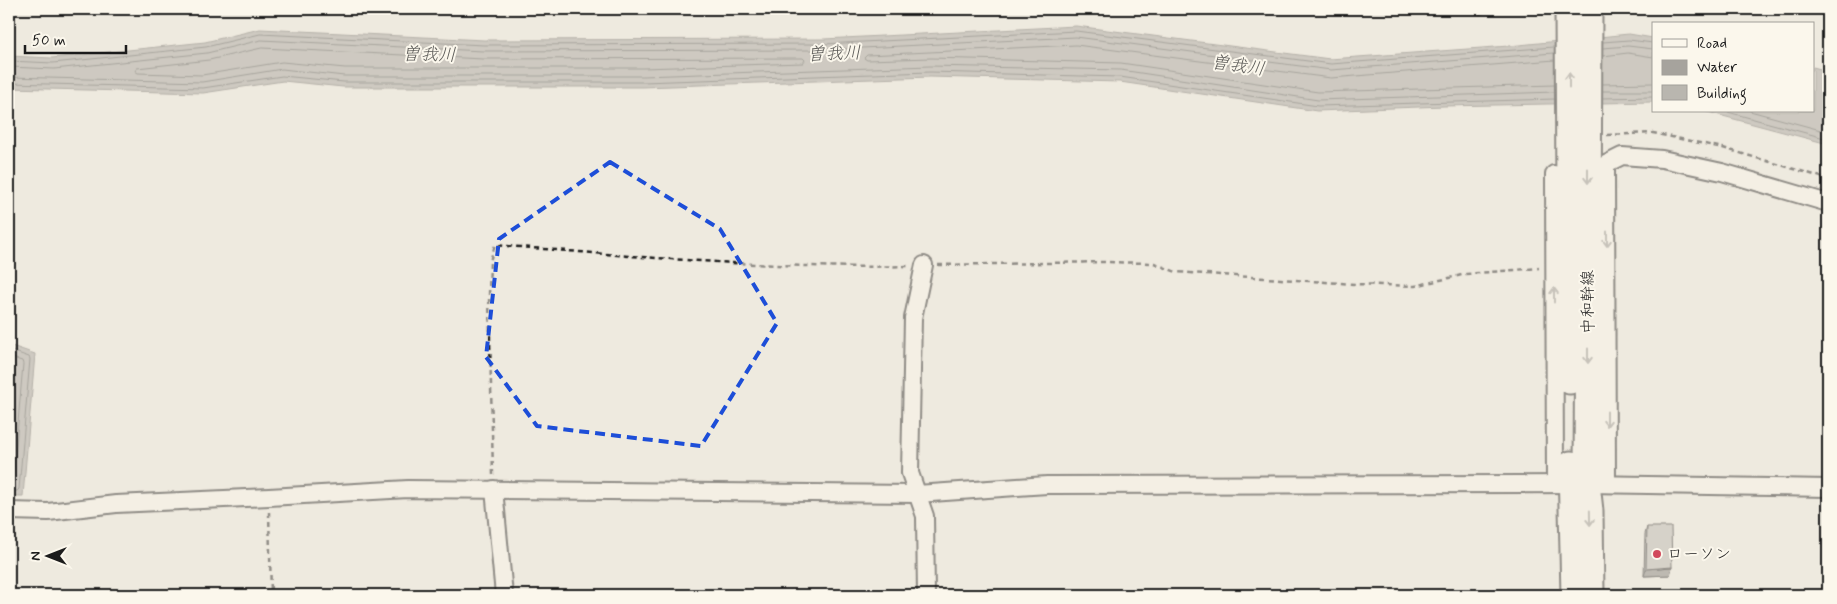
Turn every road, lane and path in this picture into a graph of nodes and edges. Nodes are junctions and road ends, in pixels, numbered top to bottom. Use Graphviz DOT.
graph roads {
  1 [pos="1494,9"];
  2 [pos="1568,9"];
  3 [pos="1588,9"];
  4 [pos="1479,14"];
  5 [pos="1582,131"];
  6 [pos="1554,174"];
  7 [pos="1828,179"];
  8 [pos="1828,203"];
  9 [pos="924,266"];
  10 [pos="1547,268"];
  11 [pos="1580,484"];
  12 [pos="1828,488"];
  13 [pos="494,489"];
  14 [pos="917,494"];
  15 [pos="269,497"];
  16 [pos="9,511"];
  17 [pos="271,595"];
  18 [pos="504,595"];
  19 [pos="926,595"];
  20 [pos="1574,595"];
  21 [pos="1591,595"];
  1 -- 4 [label="path"];
  5 -- 2 [label="main road, 中和幹線, one-way"];
  3 -- 5 [label="main road, 中和幹線"];
  5 -- 7 [label="path"];
  5 -- 11 [label="main road, 中和幹線"];
  11 -- 6 [label="street, one-way"];
  8 -- 11 [label="street, one-way"];
  9 -- 10 [label="path"];
  9 -- 13 [label="path"];
  9 -- 14 [label="street"];
  11 -- 12 [label="street"];
  11 -- 14 [label="street"];
  11 -- 20 [label="main road, 中和幹線"];
  11 -- 21 [label="main road, 中和幹線, one-way"];
  13 -- 14 [label="street"];
  13 -- 15 [label="street"];
  13 -- 18 [label="street"];
  14 -- 19 [label="street"];
  15 -- 16 [label="street"];
  15 -- 17 [label="path"];
}
